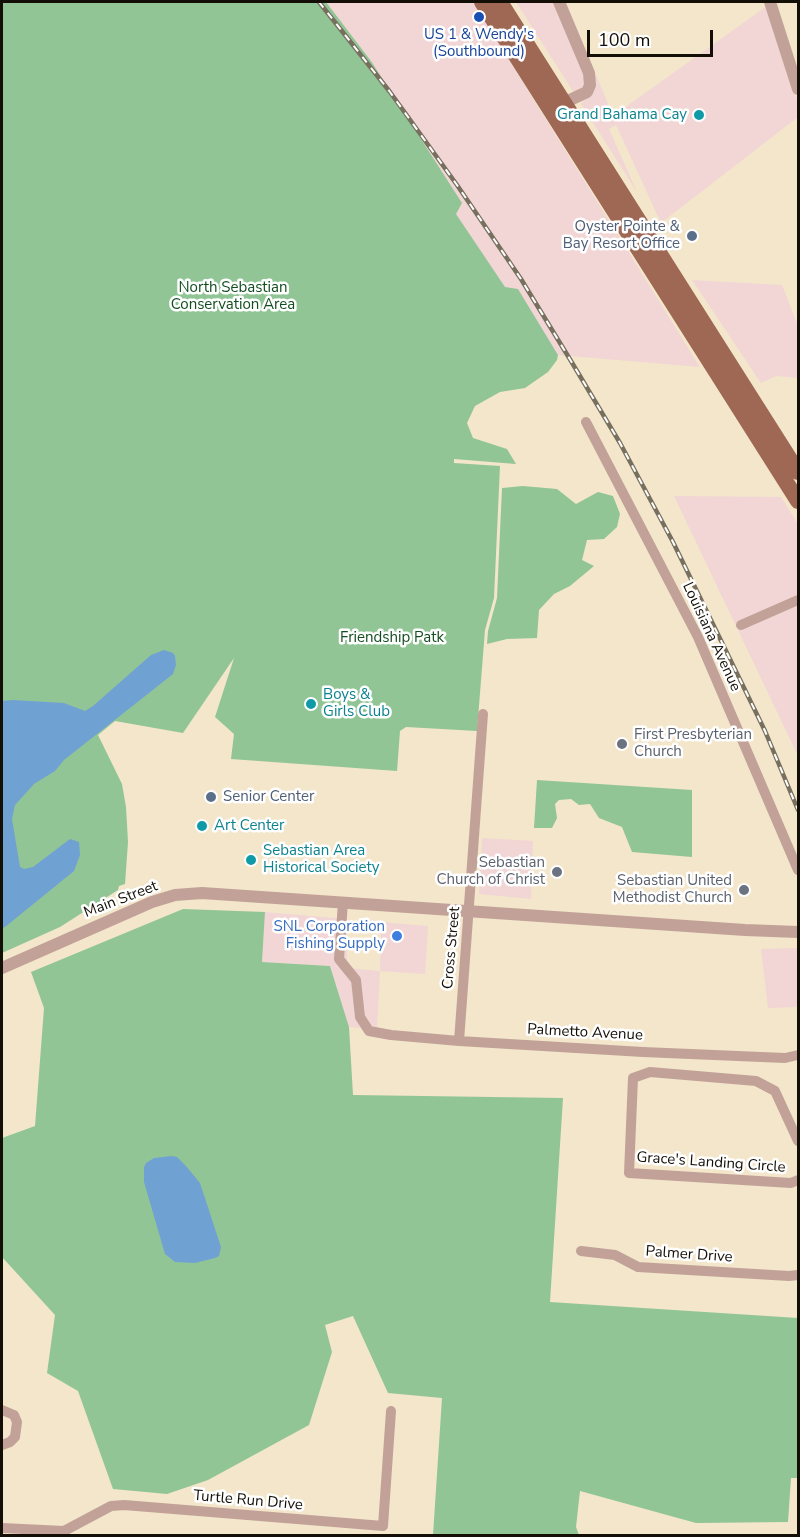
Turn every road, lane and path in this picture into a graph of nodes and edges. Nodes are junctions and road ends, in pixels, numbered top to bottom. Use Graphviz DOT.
graph roads {
  1 [pos="482,2"];
  2 [pos="500,2"];
  3 [pos="559,2"];
  4 [pos="770,2"];
  5 [pos="798,89"];
  6 [pos="557,106"];
  7 [pos="586,422"];
  8 [pos="798,472"];
  9 [pos="798,501"];
  10 [pos="798,600"];
  11 [pos="741,625"];
  12 [pos="483,714"];
  13 [pos="798,870"];
  14 [pos="343,902"];
  15 [pos="470,911"];
  16 [pos="798,932"];
  17 [pos="2,968"];
  18 [pos="459,1041"];
  19 [pos="798,1054"];
  20 [pos="798,1141"];
  21 [pos="798,1180"];
  22 [pos="581,1251"];
  23 [pos="798,1275"];
  24 [pos="2,1410"];
  25 [pos="391,1411"];
  26 [pos="2,1444"];
  27 [pos="2,1528"];
  1 -- 6 [label="main road"];
  2 -- 6 [label="main road"];
  3 -- 6 [label="street"];
  4 -- 5 [label="street"];
  6 -- 8 [label="main road"];
  6 -- 9 [label="main road"];
  7 -- 13 [label="street, Louisiana Avenue"];
  10 -- 11 [label="street"];
  12 -- 15 [label="street, Cross Street"];
  14 -- 15 [label="street, Main Street"];
  14 -- 17 [label="street, Main Street"];
  14 -- 18 [label="street, Palmetto Avenue"];
  15 -- 16 [label="street, Main Street"];
  15 -- 18 [label="street, Cross Street"];
  18 -- 19 [label="street, Palmetto Avenue"];
  20 -- 21 [label="street, Grace's Landing Circle"];
  22 -- 23 [label="street, Palmer Drive"];
  24 -- 26 [label="street"];
  25 -- 27 [label="street, Turtle Run Drive"];
}
